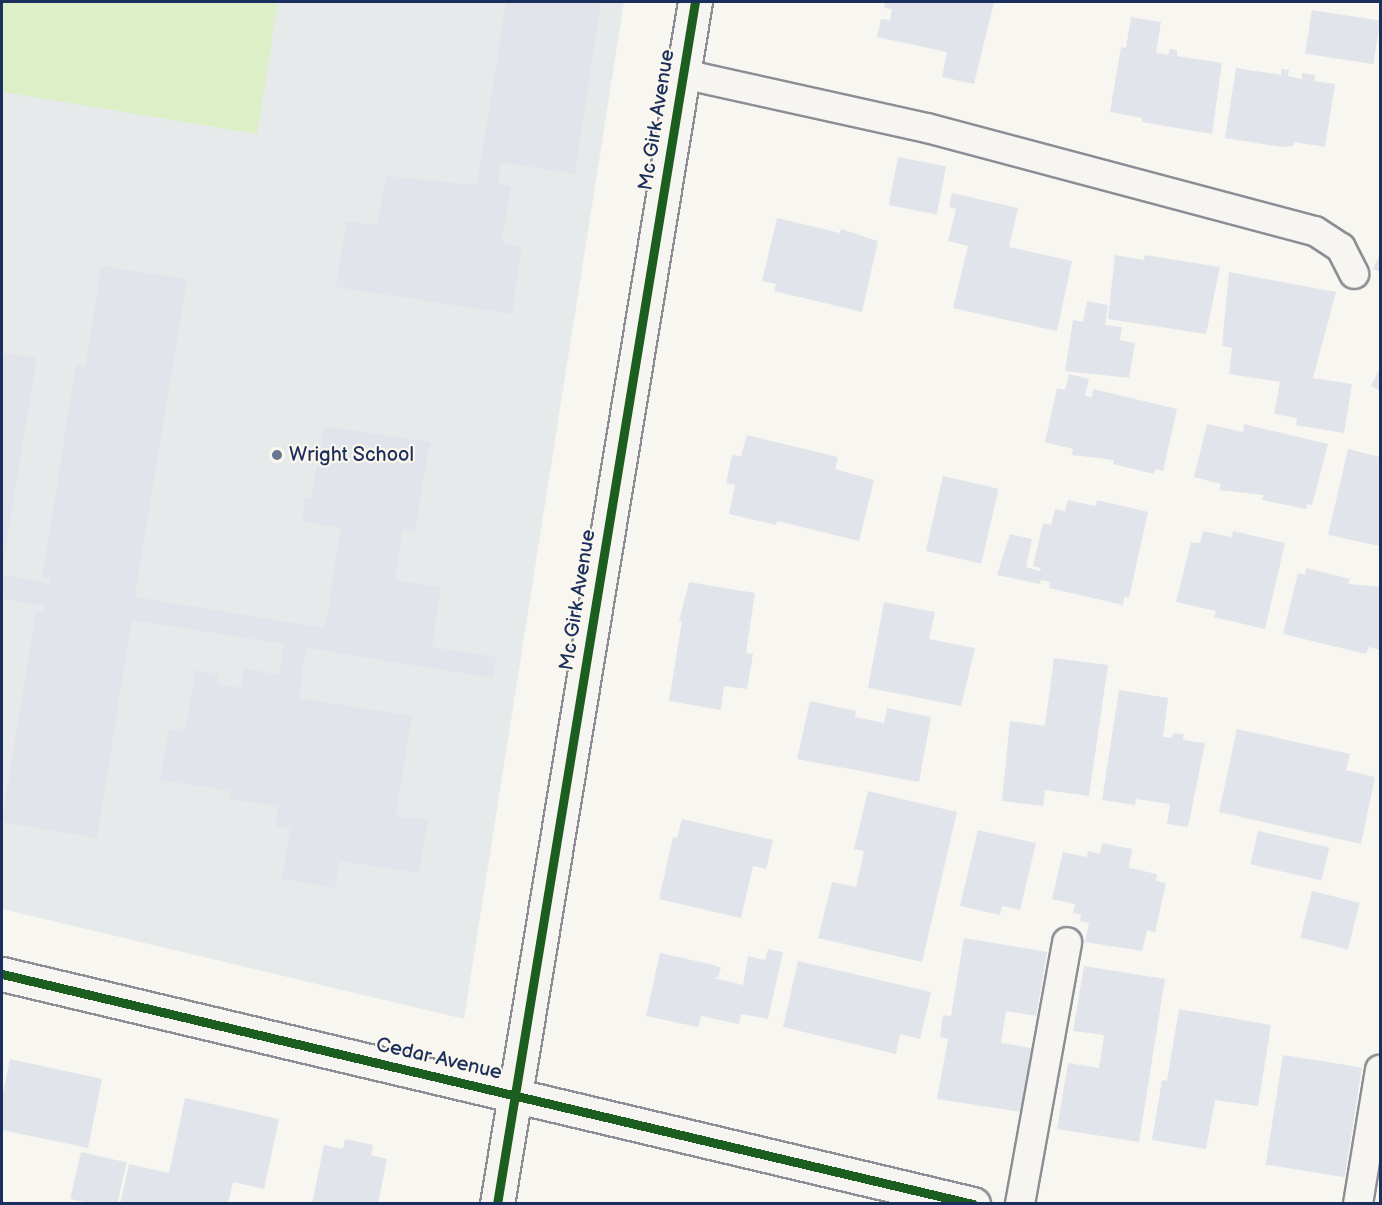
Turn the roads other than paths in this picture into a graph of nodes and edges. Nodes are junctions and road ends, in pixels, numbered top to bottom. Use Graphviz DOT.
graph roads {
  1 [pos="695,2"];
  2 [pos="683,74"];
  3 [pos="1354,274"];
  4 [pos="1067,942"];
  5 [pos="2,974"];
  6 [pos="1380,1070"];
  7 [pos="514,1095"];
  8 [pos="497,1203"];
  9 [pos="973,1203"];
  10 [pos="1020,1203"];
  11 [pos="1358,1203"];
  1 -- 2 [label="street, Mc Girk Avenue"];
  2 -- 3 [label="lane"];
  2 -- 7 [label="street, Mc Girk Avenue"];
  4 -- 10 [label="lane"];
  5 -- 7 [label="street, Cedar Avenue"];
  6 -- 11 [label="lane"];
  7 -- 8 [label="street, Mc Girk Avenue"];
  7 -- 9 [label="street, Cedar Avenue"];
}
